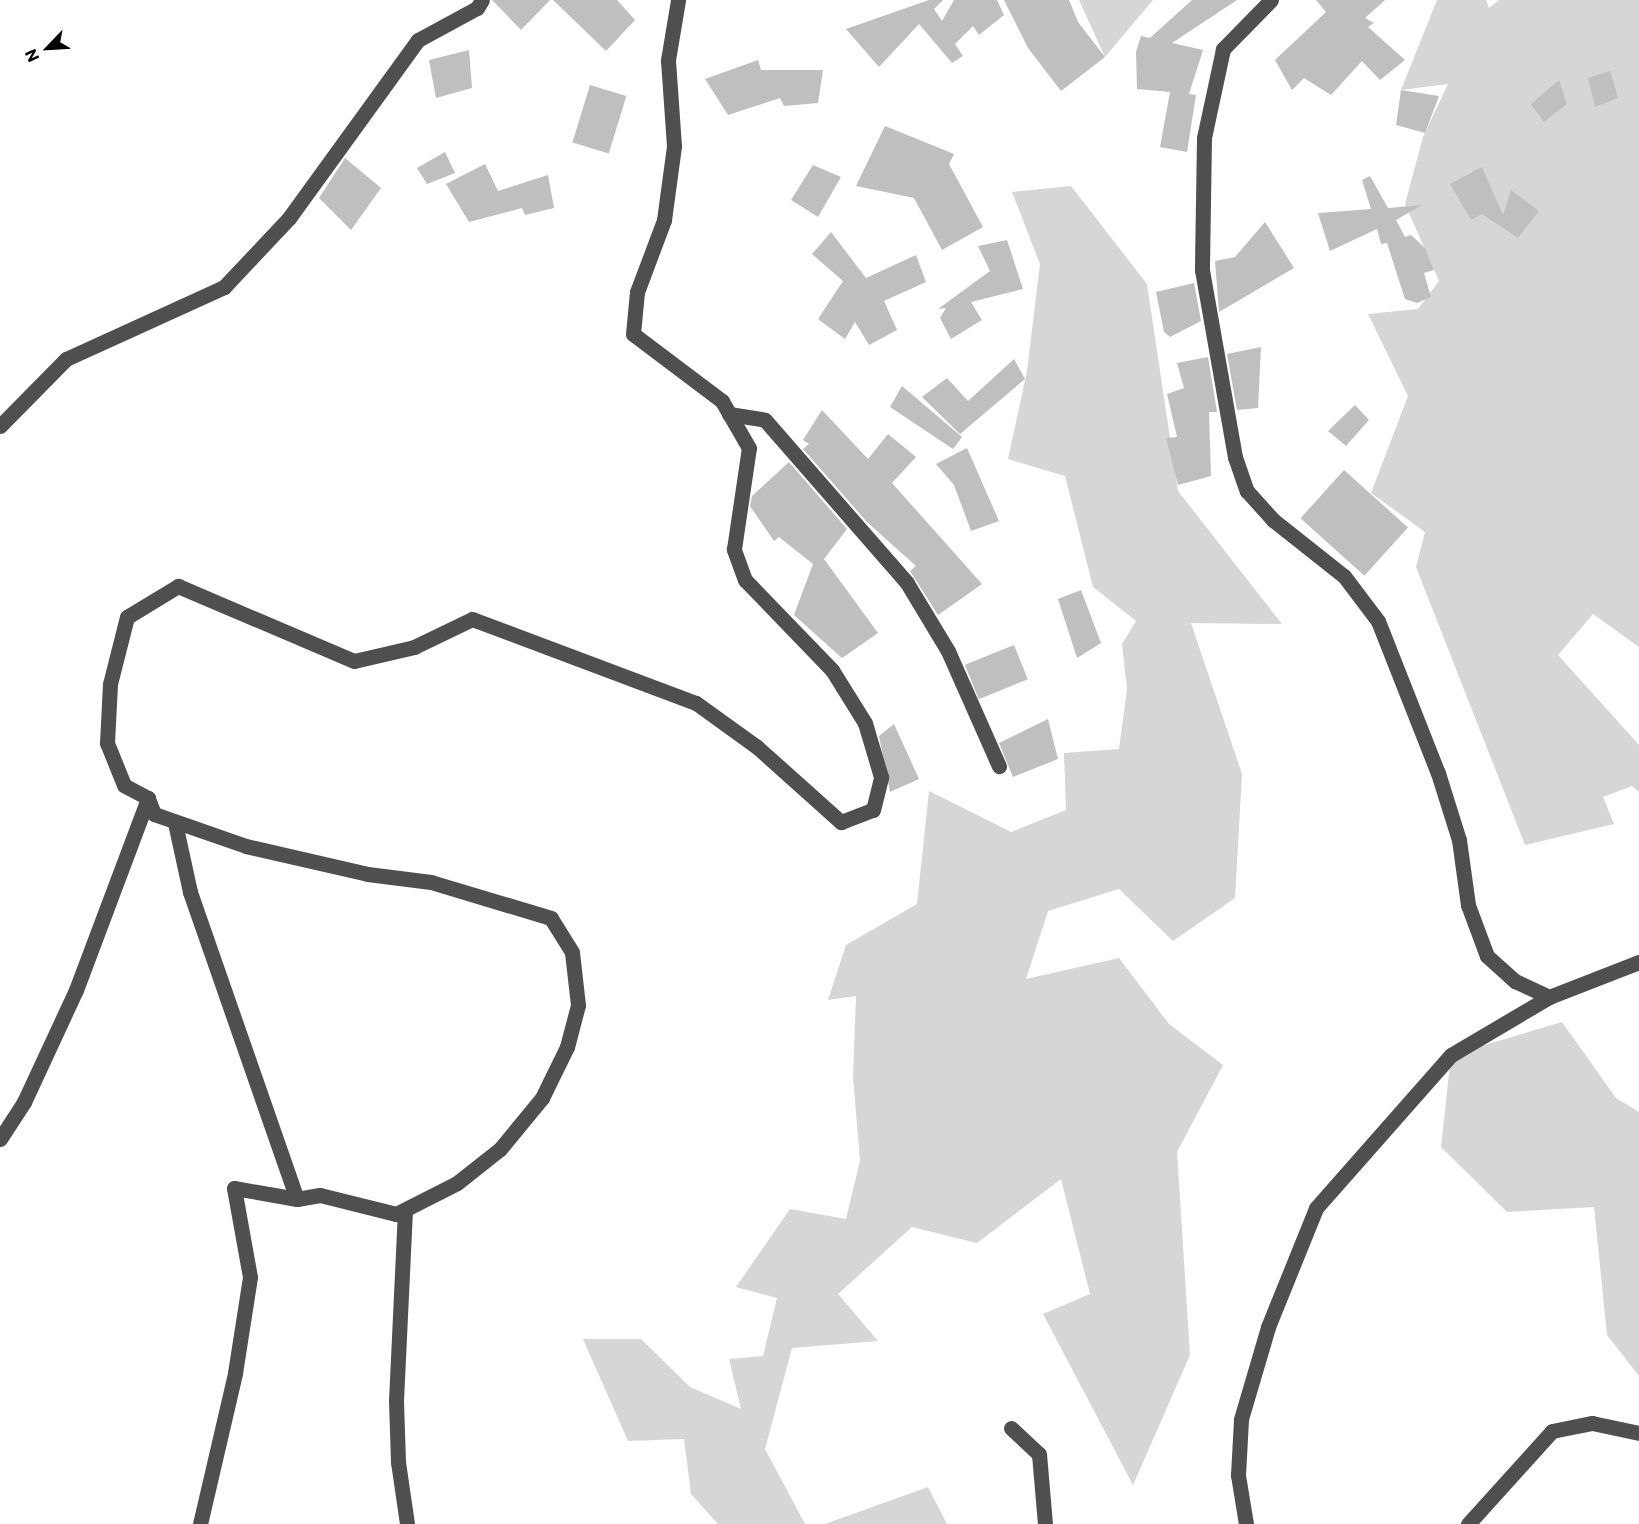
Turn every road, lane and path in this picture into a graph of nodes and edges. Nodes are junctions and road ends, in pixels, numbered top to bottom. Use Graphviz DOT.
graph roads {
  1 [pos="482,0"];
  2 [pos="678,0"];
  3 [pos="1270,0"];
  4 [pos="729,414"];
  5 [pos="0,426"];
  6 [pos="999,766"];
  7 [pos="148,798"];
  8 [pos="175,823"];
  9 [pos="1639,962"];
  10 [pos="1549,997"];
  11 [pos="0,1139"];
  12 [pos="297,1199"];
  13 [pos="405,1210"];
  14 [pos="1011,1428"];
  15 [pos="1639,1433"];
  16 [pos="200,1524"];
  17 [pos="407,1524"];
  18 [pos="1045,1524"];
  19 [pos="1246,1524"];
  20 [pos="1468,1524"];
  1 -- 5 [label="street"];
  2 -- 4 [label="street"];
  3 -- 10 [label="street"];
  4 -- 6 [label="street"];
  4 -- 7 [label="street"];
  7 -- 8 [label="street"];
  7 -- 11 [label="street"];
  8 -- 12 [label="street"];
  8 -- 13 [label="street"];
  9 -- 10 [label="street"];
  10 -- 19 [label="street"];
  12 -- 13 [label="street"];
  12 -- 16 [label="street"];
  13 -- 17 [label="street"];
  14 -- 18 [label="street"];
  15 -- 20 [label="street"];
}
